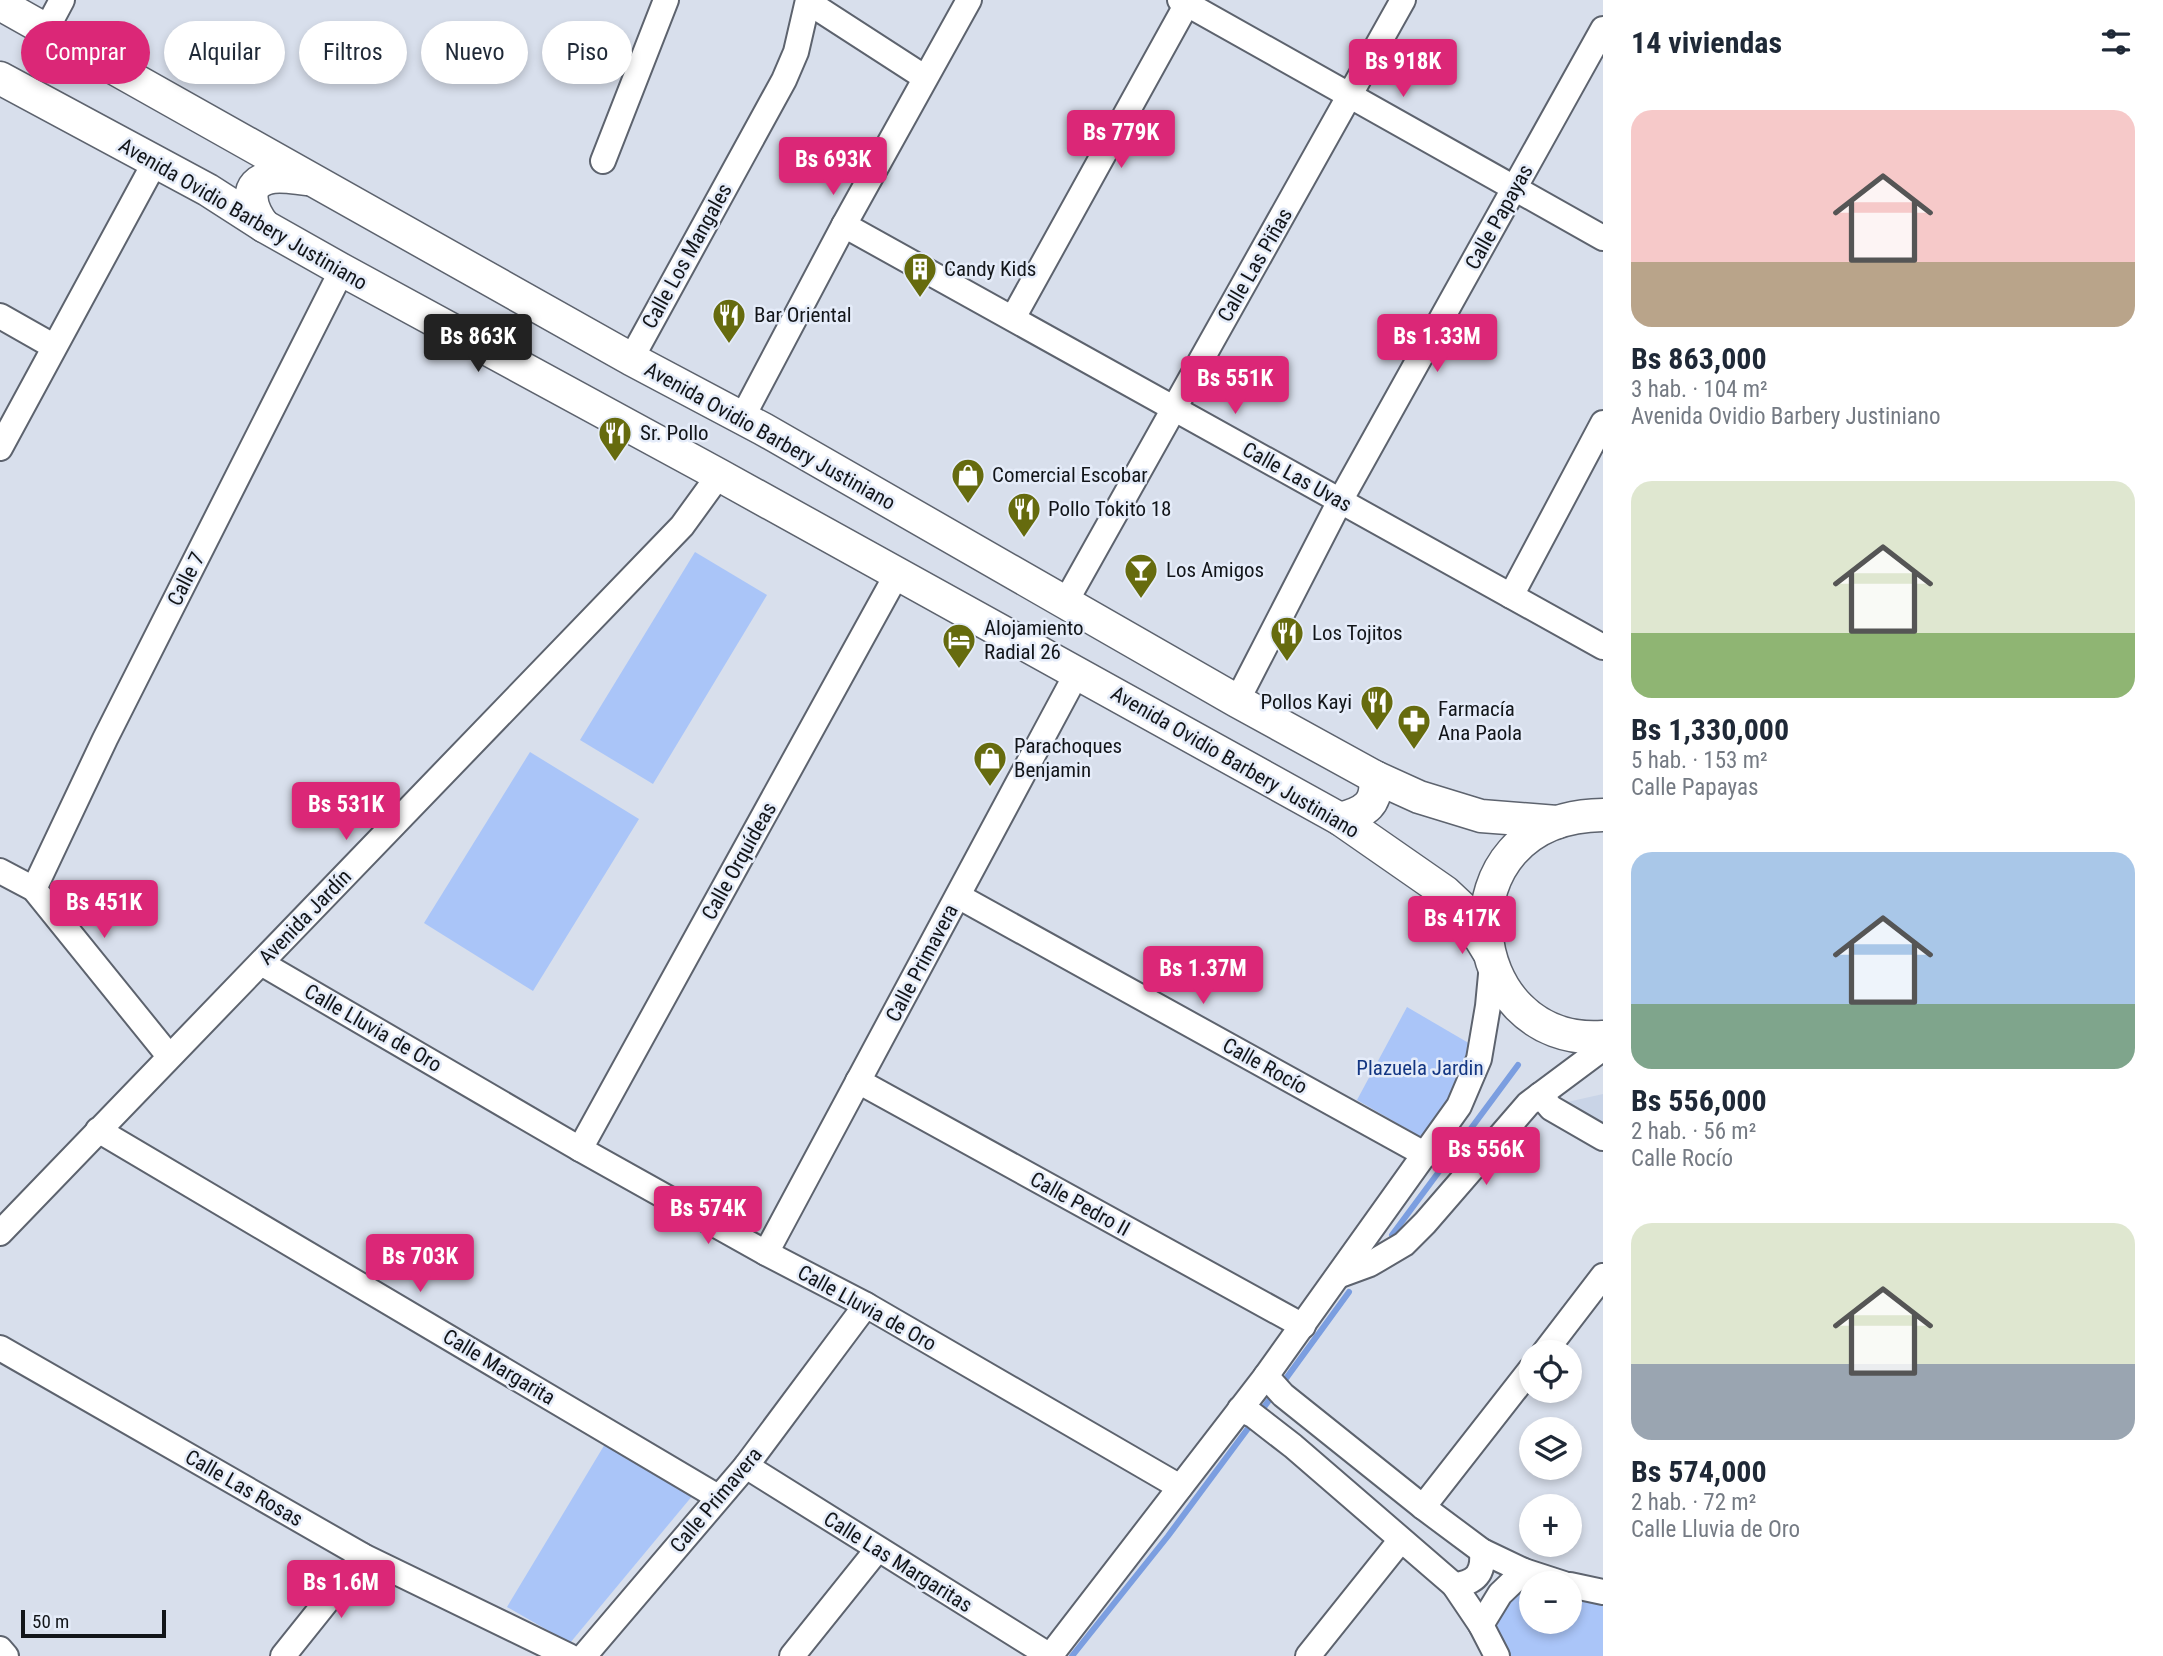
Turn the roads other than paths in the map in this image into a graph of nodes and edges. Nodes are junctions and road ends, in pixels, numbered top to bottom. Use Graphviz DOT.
graph roads {
  1 [pos="62,0"];
  2 [pos="666,0"];
  3 [pos="969,0"];
  4 [pos="1403,0"];
  5 [pos="808,1"];
  6 [pos="1186,1"];
  7 [pos="0,4"];
  8 [pos="30,21"];
  9 [pos="51,21"];
  10 [pos="1603,29"];
  11 [pos="924,77"];
  12 [pos="0,78"];
  13 [pos="141,84"];
  14 [pos="1351,96"];
  15 [pos="243,142"];
  16 [pos="603,161"];
  17 [pos="155,162"];
  18 [pos="312,180"];
  19 [pos="1515,188"];
  20 [pos="208,190"];
  21 [pos="844,225"];
  22 [pos="264,226"];
  23 [pos="1603,239"];
  24 [pos="342,270"];
  25 [pos="0,316"];
  26 [pos="1013,318"];
  27 [pos="53,346"];
  28 [pos="631,359"];
  29 [pos="1174,408"];
  30 [pos="742,418"];
  31 [pos="1603,423"];
  32 [pos="0,448"];
  33 [pos="719,475"];
  34 [pos="1340,501"];
  35 [pos="897,574"];
  36 [pos="1511,596"];
  37 [pos="1065,603"];
  38 [pos="1603,647"];
  39 [pos="1077,673"];
  40 [pos="1237,701"];
  41 [pos="1375,776"];
  42 [pos="1603,815"];
  43 [pos="1340,819"];
  44 [pos="1557,822"];
  45 [pos="0,871"];
  46 [pos="34,889"];
  47 [pos="958,896"];
  48 [pos="1490,958"];
  49 [pos="261,963"];
  50 [pos="1603,1037"];
  51 [pos="1603,1048"];
  52 [pos="169,1056"];
  53 [pos="858,1081"];
  54 [pos="1540,1095"];
  55 [pos="98,1130"];
  56 [pos="1603,1138"];
  57 [pos="580,1149"];
  58 [pos="1426,1155"];
  59 [pos="0,1233"];
  60 [pos="766,1253"];
  61 [pos="1339,1275"];
  62 [pos="1603,1276"];
  63 [pos="866,1305"];
  64 [pos="1303,1326"];
  65 [pos="1554,1340"];
  66 [pos="0,1348"];
  67 [pos="1519,1383"];
  68 [pos="1275,1385"];
  69 [pos="1253,1416"];
  70 [pos="746,1466"];
  71 [pos="1181,1487"];
  72 [pos="718,1497"];
  73 [pos="1423,1507"];
  74 [pos="1400,1541"];
  75 [pos="877,1550"];
  76 [pos="1482,1551"];
  77 [pos="363,1556"];
  78 [pos="1524,1571"];
  79 [pos="1519,1576"];
  80 [pos="1454,1585"];
  81 [pos="1582,1588"];
  82 [pos="1603,1592"];
  83 [pos="1481,1625"];
  84 [pos="0,1649"];
  85 [pos="6,1656"];
  86 [pos="283,1656"];
  87 [pos="569,1656"];
  88 [pos="584,1656"];
  89 [pos="792,1656"];
  90 [pos="1050,1656"];
  91 [pos="1308,1656"];
  92 [pos="1497,1656"];
  1 -- 9 [label="street"];
  2 -- 16 [label="street"];
  3 -- 11 [label="street"];
  4 -- 14 [label="street, Calle Las Piñas"];
  5 -- 11 [label="street"];
  5 -- 28 [label="street, Calle Los Mangales"];
  6 -- 14 [label="street"];
  6 -- 26 [label="street"];
  7 -- 8 [label="main road, Avenida Ovidio Barbery Justiniano"];
  10 -- 19 [label="street, Calle Papayas"];
  11 -- 21 [label="street"];
  12 -- 17 [label="main road, Avenida Ovidio Barbery Justiniano"];
  13 -- 15 [label="main road, Avenida Ovidio Barbery Justiniano"];
  14 -- 19 [label="street"];
  14 -- 29 [label="street, Calle Las Piñas"];
  15 -- 18 [label="main road, Avenida Ovidio Barbery Justiniano"];
  15 -- 20 [label="main road"];
  17 -- 20 [label="main road, Avenida Ovidio Barbery Justiniano"];
  17 -- 27 [label="street"];
  18 -- 22 [label="main road"];
  18 -- 28 [label="main road, Avenida Ovidio Barbery Justiniano"];
  19 -- 23 [label="street"];
  19 -- 34 [label="street, Calle Papayas"];
  20 -- 22 [label="main road, Avenida Ovidio Barbery Justiniano"];
  21 -- 26 [label="street, Calle Las Uvas"];
  21 -- 30 [label="street"];
  22 -- 24 [label="main road, Avenida Ovidio Barbery Justiniano"];
  24 -- 33 [label="main road, Avenida Ovidio Barbery Justiniano"];
  24 -- 46 [label="street, Calle 7"];
  25 -- 27 [label="street"];
  26 -- 29 [label="street, Calle Las Uvas"];
  27 -- 32 [label="street"];
  28 -- 30 [label="main road, Avenida Ovidio Barbery Justiniano"];
  29 -- 34 [label="street, Calle Las Uvas"];
  29 -- 37 [label="street, Calle Las Piñas"];
  30 -- 37 [label="main road, Avenida Ovidio Barbery Justiniano"];
  31 -- 36 [label="street"];
  33 -- 35 [label="main road, Avenida Ovidio Barbery Justiniano"];
  33 -- 49 [label="street, Avenida Jardín"];
  34 -- 36 [label="street, Calle Las Uvas"];
  34 -- 40 [label="street, Calle Papayas"];
  35 -- 39 [label="main road, Avenida Ovidio Barbery Justiniano"];
  35 -- 57 [label="street, Calle Orquídeas"];
  36 -- 38 [label="street, Calle Las Uvas"];
  37 -- 40 [label="main road, Avenida Ovidio Barbery Justiniano"];
  39 -- 43 [label="main road, Avenida Ovidio Barbery Justiniano"];
  39 -- 47 [label="street, Calle Primavera"];
  40 -- 41 [label="main road, Avenida Ovidio Barbery Justiniano"];
  41 -- 43 [label="main road"];
  41 -- 44 [label="main road, Avenida Ovidio Barbery Justiniano"];
  42 -- 44 [label="main road"];
  43 -- 48 [label="main road, Avenida Ovidio Barbery Justiniano"];
  44 -- 48 [label="main road"];
  45 -- 46 [label="street"];
  46 -- 52 [label="street"];
  47 -- 53 [label="street, Calle Primavera"];
  47 -- 58 [label="street, Calle Rocío"];
  48 -- 50 [label="main road, Avenida Ovidio Barbery Justiniano"];
  48 -- 58 [label="street"];
  49 -- 52 [label="street, Avenida Jardín"];
  49 -- 57 [label="street, Calle Lluvia de Oro"];
  51 -- 54 [label="street"];
  52 -- 55 [label="street, Avenida Jardín"];
  53 -- 60 [label="street, Calle Primavera"];
  53 -- 64 [label="street, Calle Pedro II"];
  54 -- 56 [label="street"];
  54 -- 61 [label="street"];
  55 -- 59 [label="street, Avenida Jardín"];
  55 -- 72 [label="street, Calle Margarita"];
  57 -- 60 [label="street, Calle Lluvia de Oro"];
  58 -- 61 [label="street"];
  60 -- 63 [label="street, Calle Lluvia de Oro"];
  61 -- 64 [label="street"];
  62 -- 65 [label="street"];
  63 -- 70 [label="street, Calle Primavera"];
  63 -- 71 [label="street, Calle Lluvia de Oro"];
  64 -- 68 [label="street"];
  66 -- 77 [label="street, Calle Las Rosas"];
  67 -- 73 [label="street"];
  68 -- 69 [label="street"];
  68 -- 73 [label="street"];
  69 -- 71 [label="street"];
  69 -- 74 [label="street"];
  70 -- 72 [label="street, Calle Primavera"];
  70 -- 75 [label="street, Calle Las Margaritas"];
  71 -- 90 [label="street"];
  72 -- 88 [label="street, Calle Primavera"];
  73 -- 76 [label="street"];
  74 -- 80 [label="street"];
  74 -- 91 [label="street"];
  75 -- 89 [label="street"];
  75 -- 90 [label="street, Calle Las Margaritas"];
  76 -- 78 [label="street"];
  76 -- 80 [label="street"];
  77 -- 86 [label="street"];
  77 -- 87 [label="street, Calle Las Rosas"];
  79 -- 83 [label="street"];
  80 -- 83 [label="street"];
  81 -- 82 [label="street"];
  83 -- 92 [label="street"];
  84 -- 85 [label="street"];
}
